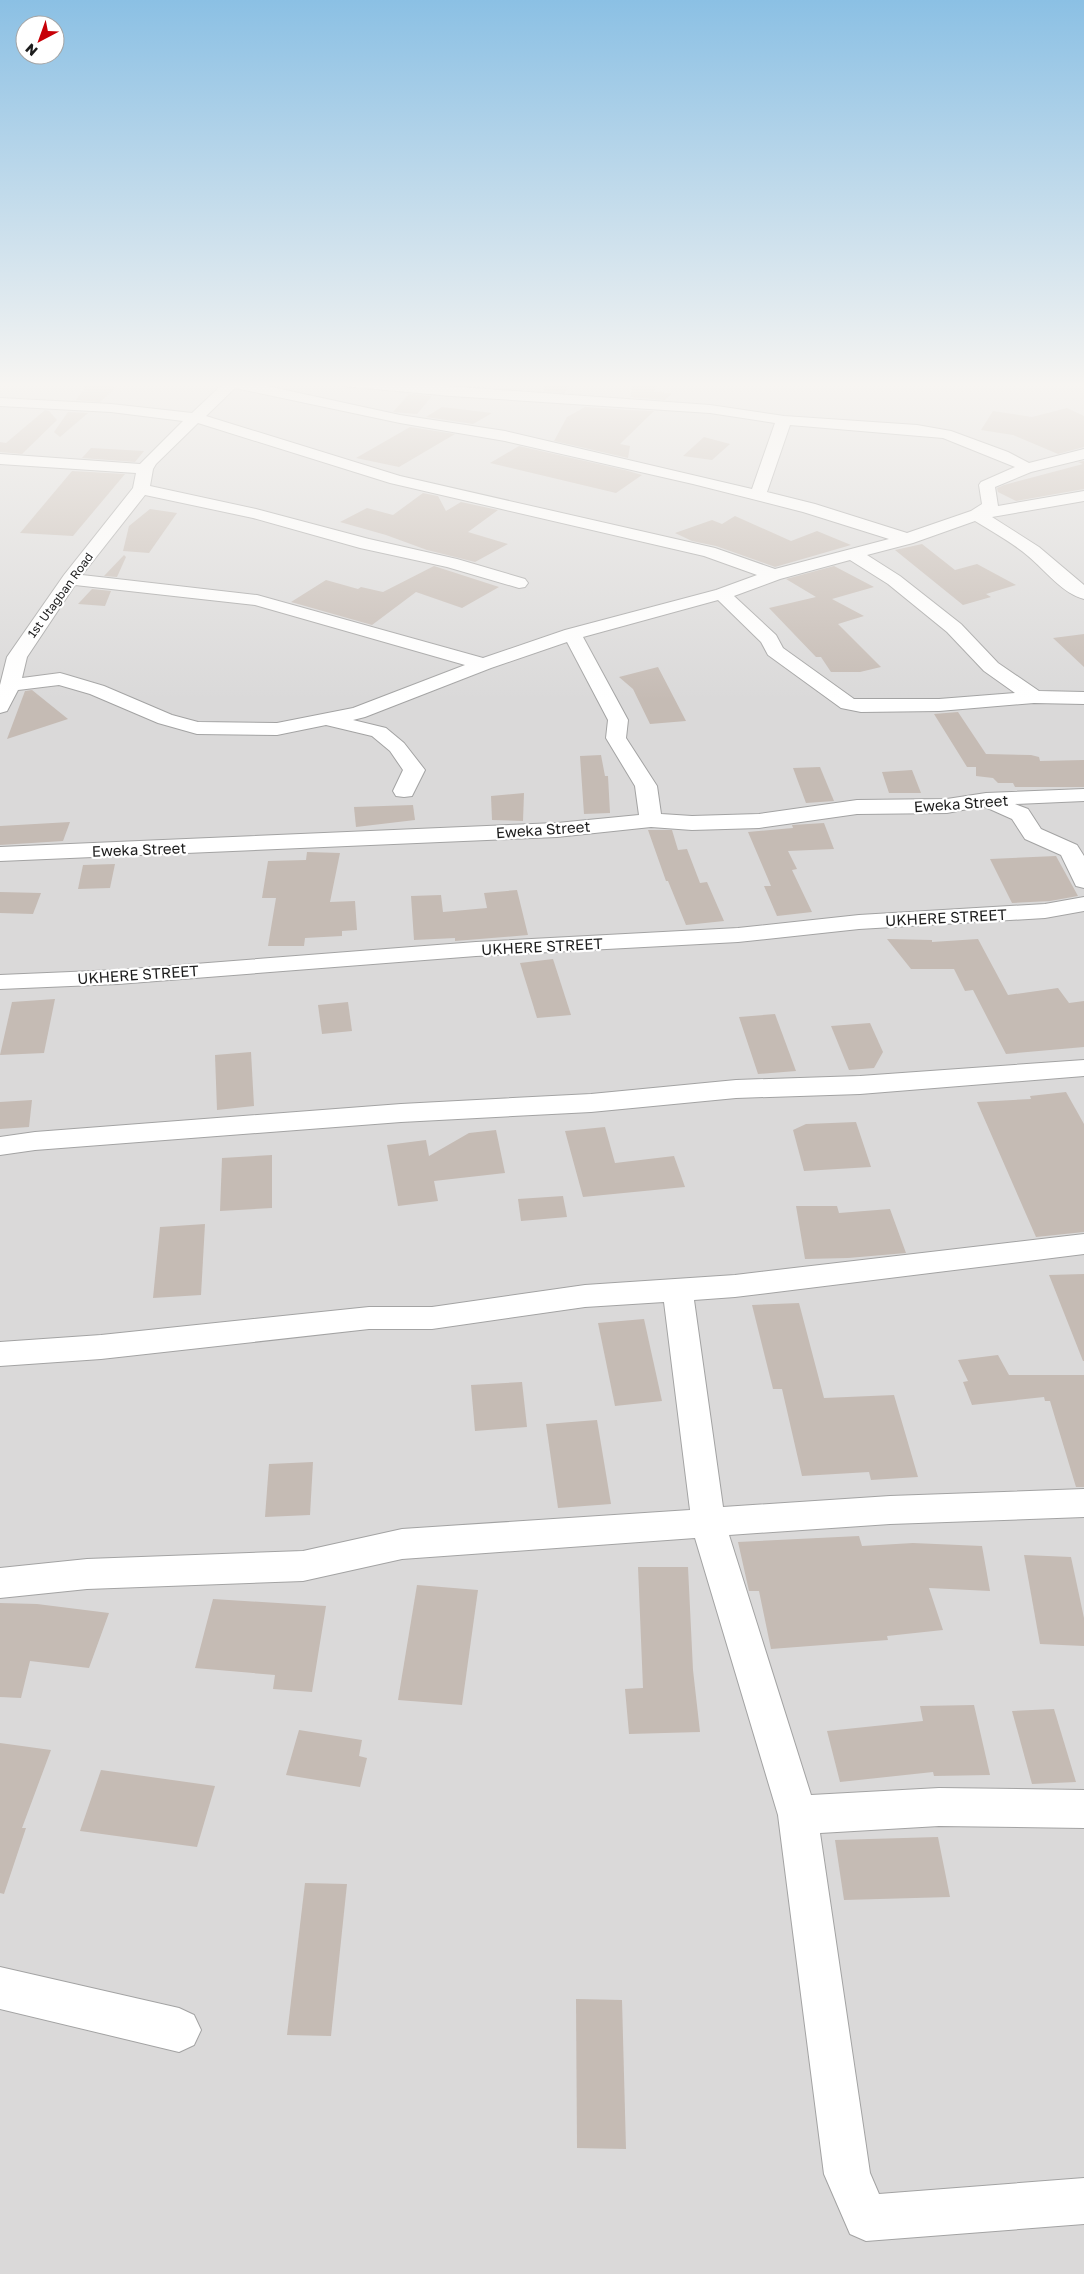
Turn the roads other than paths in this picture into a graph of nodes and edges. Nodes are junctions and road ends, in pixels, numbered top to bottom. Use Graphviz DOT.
graph roads {
  1 [pos="438,488"];
  2 [pos="728,488"];
  3 [pos="760,488"];
  4 [pos="987,488"];
  5 [pos="142,489"];
  6 [pos="758,495"];
  7 [pos="1084,496"];
  8 [pos="977,515"];
  9 [pos="907,540"];
  10 [pos="853,554"];
  11 [pos="774,575"];
  12 [pos="70,579"];
  13 [pos="519,583"];
  14 [pos="722,594"];
  15 [pos="1084,594"];
  16 [pos="572,634"];
  17 [pos="7,663"];
  18 [pos="484,664"];
  19 [pos="10,685"];
  20 [pos="1034,697"];
  21 [pos="1084,698"];
  22 [pos="0,707"];
  23 [pos="325,719"];
  24 [pos="404,790"];
  25 [pos="1084,795"];
  26 [pos="986,799"];
  27 [pos="651,820"];
  28 [pos="0,854"];
  29 [pos="1084,881"];
  30 [pos="1084,904"];
  31 [pos="0,982"];
  32 [pos="1084,1068"];
  33 [pos="0,1146"];
  34 [pos="1084,1244"];
  35 [pos="677,1289"];
  36 [pos="0,1354"];
  37 [pos="1084,1503"];
  38 [pos="708,1523"];
  39 [pos="0,1583"];
  40 [pos="1084,1809"];
  41 [pos="798,1815"];
  42 [pos="0,1988"];
  43 [pos="178,2030"];
  44 [pos="1084,2201"];
  1 -- 11 [label="street"];
  2 -- 6 [label="street"];
  3 -- 6 [label="street"];
  4 -- 8 [label="street"];
  5 -- 12 [label="street, 1st Utagban Road"];
  5 -- 13 [label="street"];
  6 -- 9 [label="street"];
  7 -- 8 [label="street"];
  8 -- 9 [label="street"];
  8 -- 15 [label="street"];
  9 -- 10 [label="street"];
  10 -- 11 [label="street"];
  10 -- 20 [label="street"];
  11 -- 14 [label="street"];
  12 -- 17 [label="street, 1st Utagban Road"];
  12 -- 18 [label="street"];
  14 -- 16 [label="street"];
  14 -- 20 [label="street"];
  16 -- 18 [label="street"];
  16 -- 27 [label="street"];
  17 -- 19 [label="street, 1st Utagban Road"];
  18 -- 23 [label="street"];
  19 -- 22 [label="street, 1st Utagban Road"];
  19 -- 23 [label="street"];
  20 -- 21 [label="street"];
  23 -- 24 [label="street"];
  25 -- 26 [label="street, Eweka Street"];
  26 -- 27 [label="street, Eweka Street"];
  26 -- 29 [label="street"];
  27 -- 28 [label="street, Eweka Street"];
  30 -- 31 [label="street, UKHERE STREET"];
  32 -- 33 [label="street"];
  34 -- 35 [label="street"];
  35 -- 36 [label="street"];
  35 -- 38 [label="street"];
  37 -- 38 [label="street"];
  38 -- 39 [label="street"];
  38 -- 41 [label="street"];
  40 -- 41 [label="street"];
  41 -- 44 [label="street"];
  42 -- 43 [label="street"];
}
